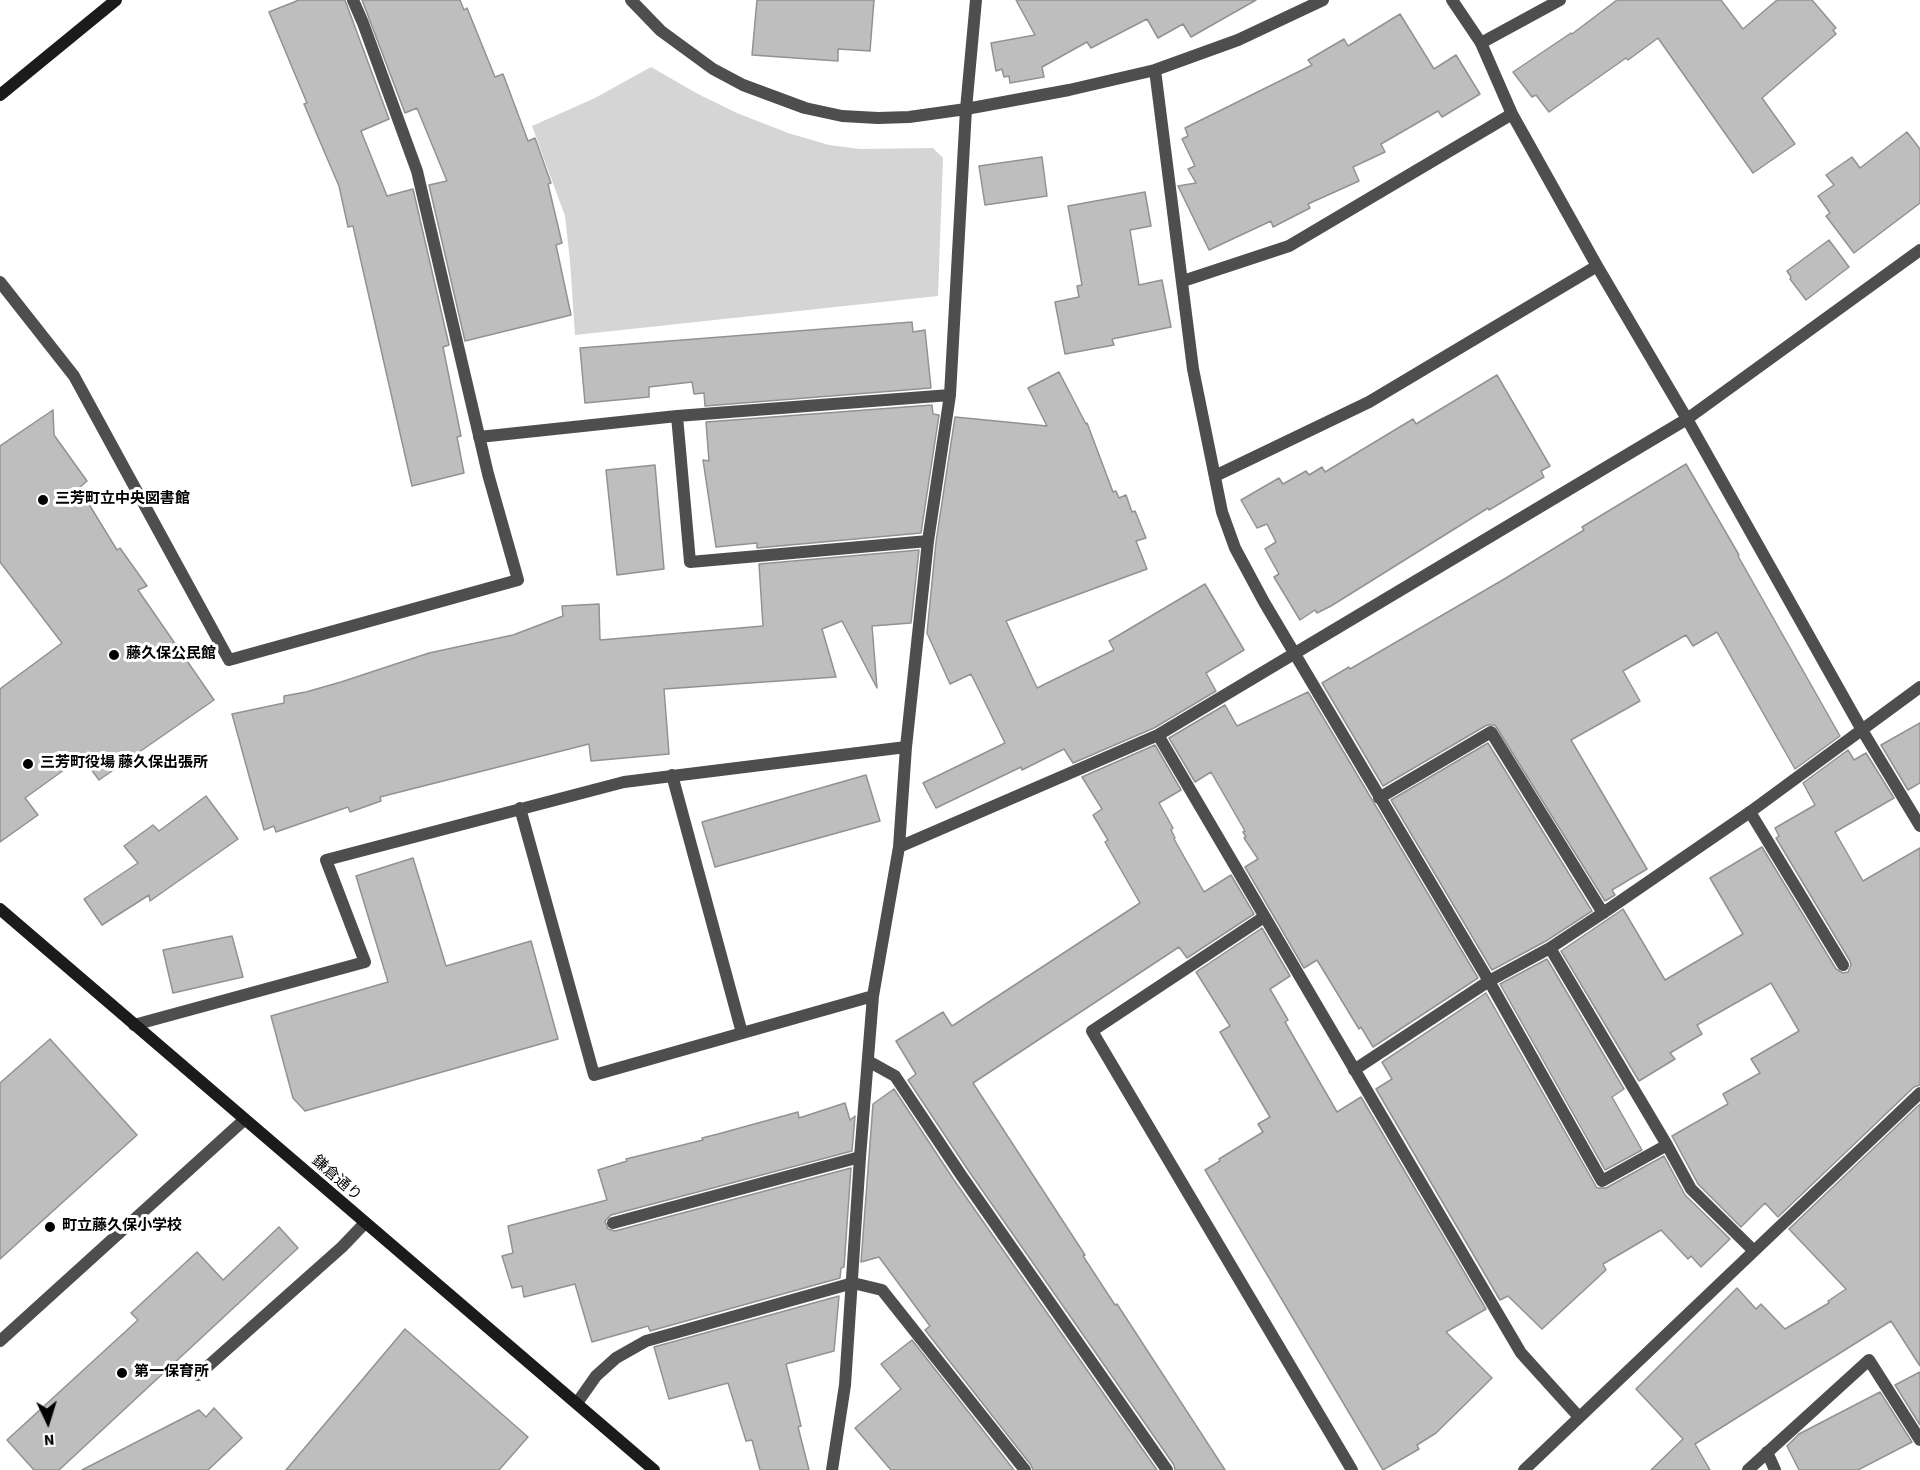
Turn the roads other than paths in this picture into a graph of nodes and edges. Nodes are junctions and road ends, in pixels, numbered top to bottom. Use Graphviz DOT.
graph roads {
  1 [pos="116,0"];
  2 [pos="352,0"];
  3 [pos="630,0"];
  4 [pos="976,0"];
  5 [pos="1323,0"];
  6 [pos="1452,0"];
  7 [pos="1560,0"];
  8 [pos="1481,43"];
  9 [pos="1155,70"];
  10 [pos="0,95"];
  11 [pos="966,109"];
  12 [pos="1512,114"];
  13 [pos="1920,250"];
  14 [pos="1597,266"];
  15 [pos="1183,281"];
  16 [pos="0,282"];
  17 [pos="950,395"];
  18 [pos="677,416"];
  19 [pos="1688,419"];
  20 [pos="479,437"];
  21 [pos="1215,476"];
  22 [pos="928,541"];
  23 [pos="1294,654"];
  24 [pos="1920,687"];
  25 [pos="1862,729"];
  26 [pos="1158,735"];
  27 [pos="906,747"];
  28 [pos="672,775"];
  29 [pos="1379,798"];
  30 [pos="520,808"];
  31 [pos="1750,812"];
  32 [pos="1920,826"];
  33 [pos="899,847"];
  34 [pos="0,909"];
  35 [pos="1604,913"];
  36 [pos="1264,917"];
  37 [pos="1550,948"];
  38 [pos="1843,965"];
  39 [pos="1489,981"];
  40 [pos="873,996"];
  41 [pos="134,1025"];
  42 [pos="742,1033"];
  43 [pos="868,1061"];
  44 [pos="1354,1070"];
  45 [pos="1920,1094"];
  46 [pos="244,1120"];
  47 [pos="1667,1145"];
  48 [pos="860,1157"];
  49 [pos="365,1223"];
  50 [pos="613,1223"];
  51 [pos="1754,1251"];
  52 [pos="853,1283"];
  53 [pos="0,1341"];
  54 [pos="198,1375"];
  55 [pos="577,1403"];
  56 [pos="1579,1417"];
  57 [pos="1920,1440"];
  58 [pos="1767,1452"];
  59 [pos="654,1470"];
  60 [pos="831,1470"];
  61 [pos="1025,1470"];
  62 [pos="1167,1470"];
  63 [pos="1352,1470"];
  64 [pos="1524,1470"];
  65 [pos="1748,1470"];
  66 [pos="1775,1470"];
  1 -- 10 [label="street"];
  2 -- 20 [label="street"];
  3 -- 11 [label="street"];
  4 -- 11 [label="street"];
  5 -- 9 [label="street"];
  6 -- 8 [label="street"];
  7 -- 8 [label="street"];
  8 -- 12 [label="street"];
  9 -- 11 [label="street"];
  9 -- 15 [label="street"];
  11 -- 17 [label="street"];
  12 -- 14 [label="street"];
  12 -- 15 [label="street"];
  13 -- 19 [label="street"];
  14 -- 19 [label="street"];
  14 -- 21 [label="street"];
  15 -- 21 [label="street"];
  16 -- 20 [label="street"];
  17 -- 18 [label="street"];
  17 -- 22 [label="street"];
  18 -- 20 [label="street"];
  18 -- 22 [label="street"];
  19 -- 23 [label="street"];
  19 -- 25 [label="street"];
  21 -- 23 [label="street"];
  22 -- 27 [label="street"];
  23 -- 26 [label="street"];
  23 -- 29 [label="street"];
  24 -- 25 [label="street"];
  25 -- 31 [label="street"];
  25 -- 32 [label="street"];
  26 -- 33 [label="street"];
  26 -- 36 [label="street"];
  27 -- 28 [label="street"];
  27 -- 33 [label="street"];
  28 -- 30 [label="street"];
  28 -- 42 [label="street"];
  29 -- 35 [label="street"];
  29 -- 39 [label="street"];
  30 -- 41 [label="street"];
  30 -- 42 [label="street"];
  31 -- 35 [label="street"];
  31 -- 38 [label="street"];
  33 -- 40 [label="street"];
  34 -- 41 [label="street, 鎌倉通り"];
  35 -- 37 [label="street"];
  36 -- 44 [label="street"];
  36 -- 63 [label="street"];
  37 -- 39 [label="street"];
  37 -- 47 [label="street"];
  39 -- 44 [label="street"];
  39 -- 47 [label="street"];
  40 -- 42 [label="street"];
  40 -- 43 [label="street"];
  41 -- 46 [label="street, 鎌倉通り"];
  43 -- 48 [label="street"];
  43 -- 62 [label="street"];
  44 -- 56 [label="street"];
  45 -- 51 [label="street"];
  46 -- 49 [label="street, 鎌倉通り"];
  46 -- 53 [label="street"];
  47 -- 51 [label="street"];
  48 -- 50 [label="street"];
  48 -- 52 [label="street"];
  49 -- 54 [label="street"];
  49 -- 55 [label="street, 鎌倉通り"];
  51 -- 56 [label="street"];
  52 -- 55 [label="street"];
  52 -- 60 [label="street"];
  52 -- 61 [label="street"];
  55 -- 59 [label="street, 鎌倉通り"];
  56 -- 64 [label="street"];
  57 -- 58 [label="street"];
  58 -- 65 [label="street"];
  58 -- 66 [label="street"];
}
